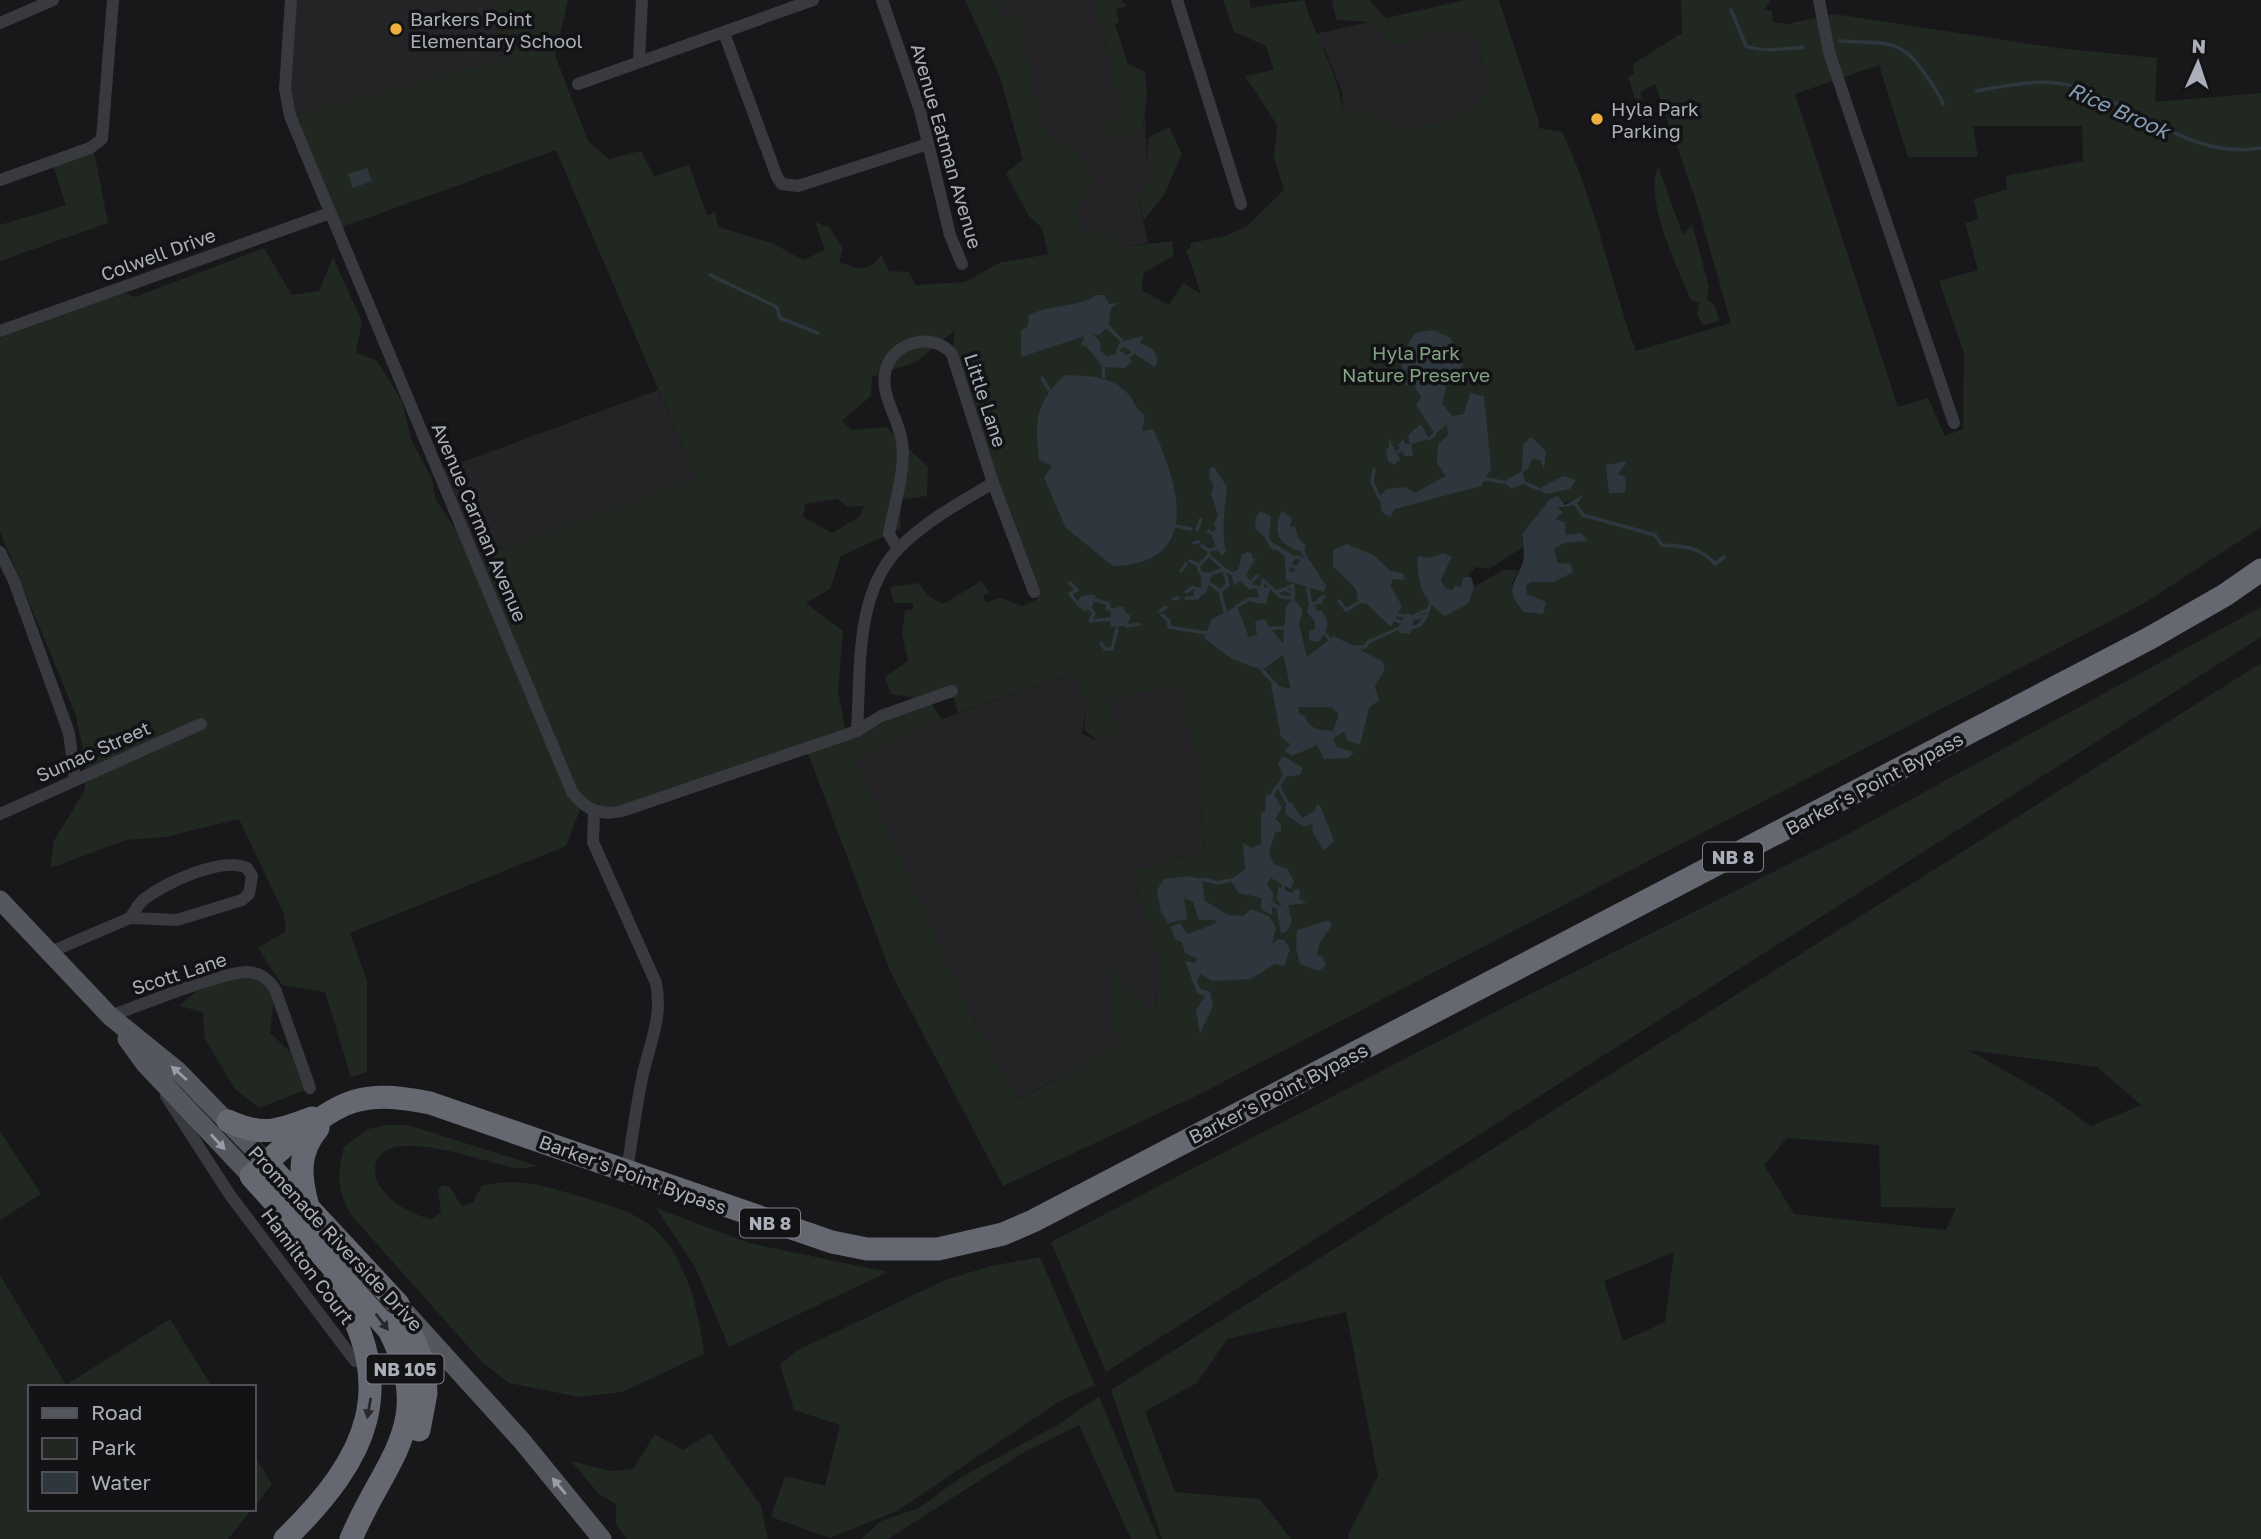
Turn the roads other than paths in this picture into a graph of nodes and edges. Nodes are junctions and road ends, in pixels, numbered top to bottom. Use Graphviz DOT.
graph roads {
  1 [pos="54,0"];
  2 [pos="113,0"];
  3 [pos="291,0"];
  4 [pos="642,0"];
  5 [pos="813,0"];
  6 [pos="882,0"];
  7 [pos="1177,0"];
  8 [pos="1819,0"];
  9 [pos="0,23"];
  10 [pos="724,33"];
  11 [pos="639,61"];
  12 [pos="578,85"];
  13 [pos="928,144"];
  14 [pos="0,180"];
  15 [pos="1241,204"];
  16 [pos="330,213"];
  17 [pos="962,264"];
  18 [pos="0,331"];
  19 [pos="1954,423"];
  20 [pos="993,483"];
  21 [pos="898,549"];
  22 [pos="0,552"];
  23 [pos="2261,570"];
  24 [pos="1034,592"];
  25 [pos="952,691"];
  26 [pos="201,724"];
  27 [pos="857,731"];
  28 [pos="75,780"];
  29 [pos="594,812"];
  30 [pos="0,814"];
  31 [pos="0,900"];
  32 [pos="130,918"];
  33 [pos="48,953"];
  34 [pos="110,1016"];
  35 [pos="145,1064"];
  36 [pos="310,1088"];
  37 [pos="335,1110"];
  38 [pos="228,1121"];
  39 [pos="259,1169"];
  40 [pos="627,1171"];
  41 [pos="230,1195"];
  42 [pos="308,1207"];
  43 [pos="320,1254"];
  44 [pos="398,1304"];
  45 [pos="355,1361"];
  46 [pos="369,1506"];
  47 [pos="285,1539"];
  48 [pos="351,1539"];
  49 [pos="602,1539"];
  1 -- 9 [label="street"];
  2 -- 14 [label="street"];
  3 -- 16 [label="street, Avenue Carman Avenue"];
  4 -- 11 [label="street"];
  5 -- 10 [label="street"];
  6 -- 13 [label="street, Avenue Eatman Avenue"];
  7 -- 15 [label="street"];
  8 -- 19 [label="street"];
  10 -- 11 [label="street"];
  10 -- 13 [label="street"];
  11 -- 12 [label="street"];
  13 -- 17 [label="street, Avenue Eatman Avenue"];
  16 -- 18 [label="street, Colwell Drive"];
  16 -- 29 [label="street, Avenue Carman Avenue"];
  20 -- 21 [label="street"];
  20 -- 21 [label="street, Little Lane"];
  20 -- 24 [label="street, Little Lane"];
  21 -- 27 [label="street"];
  22 -- 28 [label="street"];
  23 -- 40 [label="highway, Barker's Point Bypass / NB 8"];
  25 -- 27 [label="street"];
  26 -- 28 [label="street, Sumac Street"];
  27 -- 29 [label="street"];
  28 -- 30 [label="street, Sumac Street"];
  29 -- 40 [label="street"];
  31 -- 33 [label="main road, Promenade Riverside Drive / NB 105"];
  32 -- 32 [label="street"];
  32 -- 33 [label="street"];
  33 -- 34 [label="main road, Promenade Riverside Drive / NB 105"];
  34 -- 35 [label="main road, Promenade Riverside Drive / NB 105"];
  34 -- 36 [label="street, Scott Lane"];
  38 -- 34 [label="main road, Promenade Riverside Drive / NB 105, one-way"];
  35 -- 39 [label="main road, Promenade Riverside Drive / NB 105, one-way"];
  35 -- 41 [label="street, Hamilton Court"];
  37 -- 38 [label="highway"];
  37 -- 39 [label="highway, Barker's Point Bypass / NB 8"];
  37 -- 40 [label="highway, Barker's Point Bypass / NB 8"];
  37 -- 42 [label="highway"];
  38 -- 39 [label="main road, Promenade Riverside Drive / NB 105"];
  39 -- 41 [label="street"];
  39 -- 42 [label="highway, Promenade Riverside Drive / NB 105"];
  39 -- 43 [label="highway, Promenade Riverside Drive / NB 105"];
  41 -- 45 [label="street, Hamilton Court"];
  42 -- 44 [label="highway, Promenade Riverside Drive / NB 105"];
  43 -- 46 [label="highway, Promenade Riverside Drive / NB 105, one-way"];
  43 -- 47 [label="highway, one-way"];
  44 -- 46 [label="highway"];
  49 -- 44 [label="main road, Promenade Riverside Drive / NB 105, one-way"];
  46 -- 48 [label="highway, Promenade Riverside Drive / NB 105"];
}
